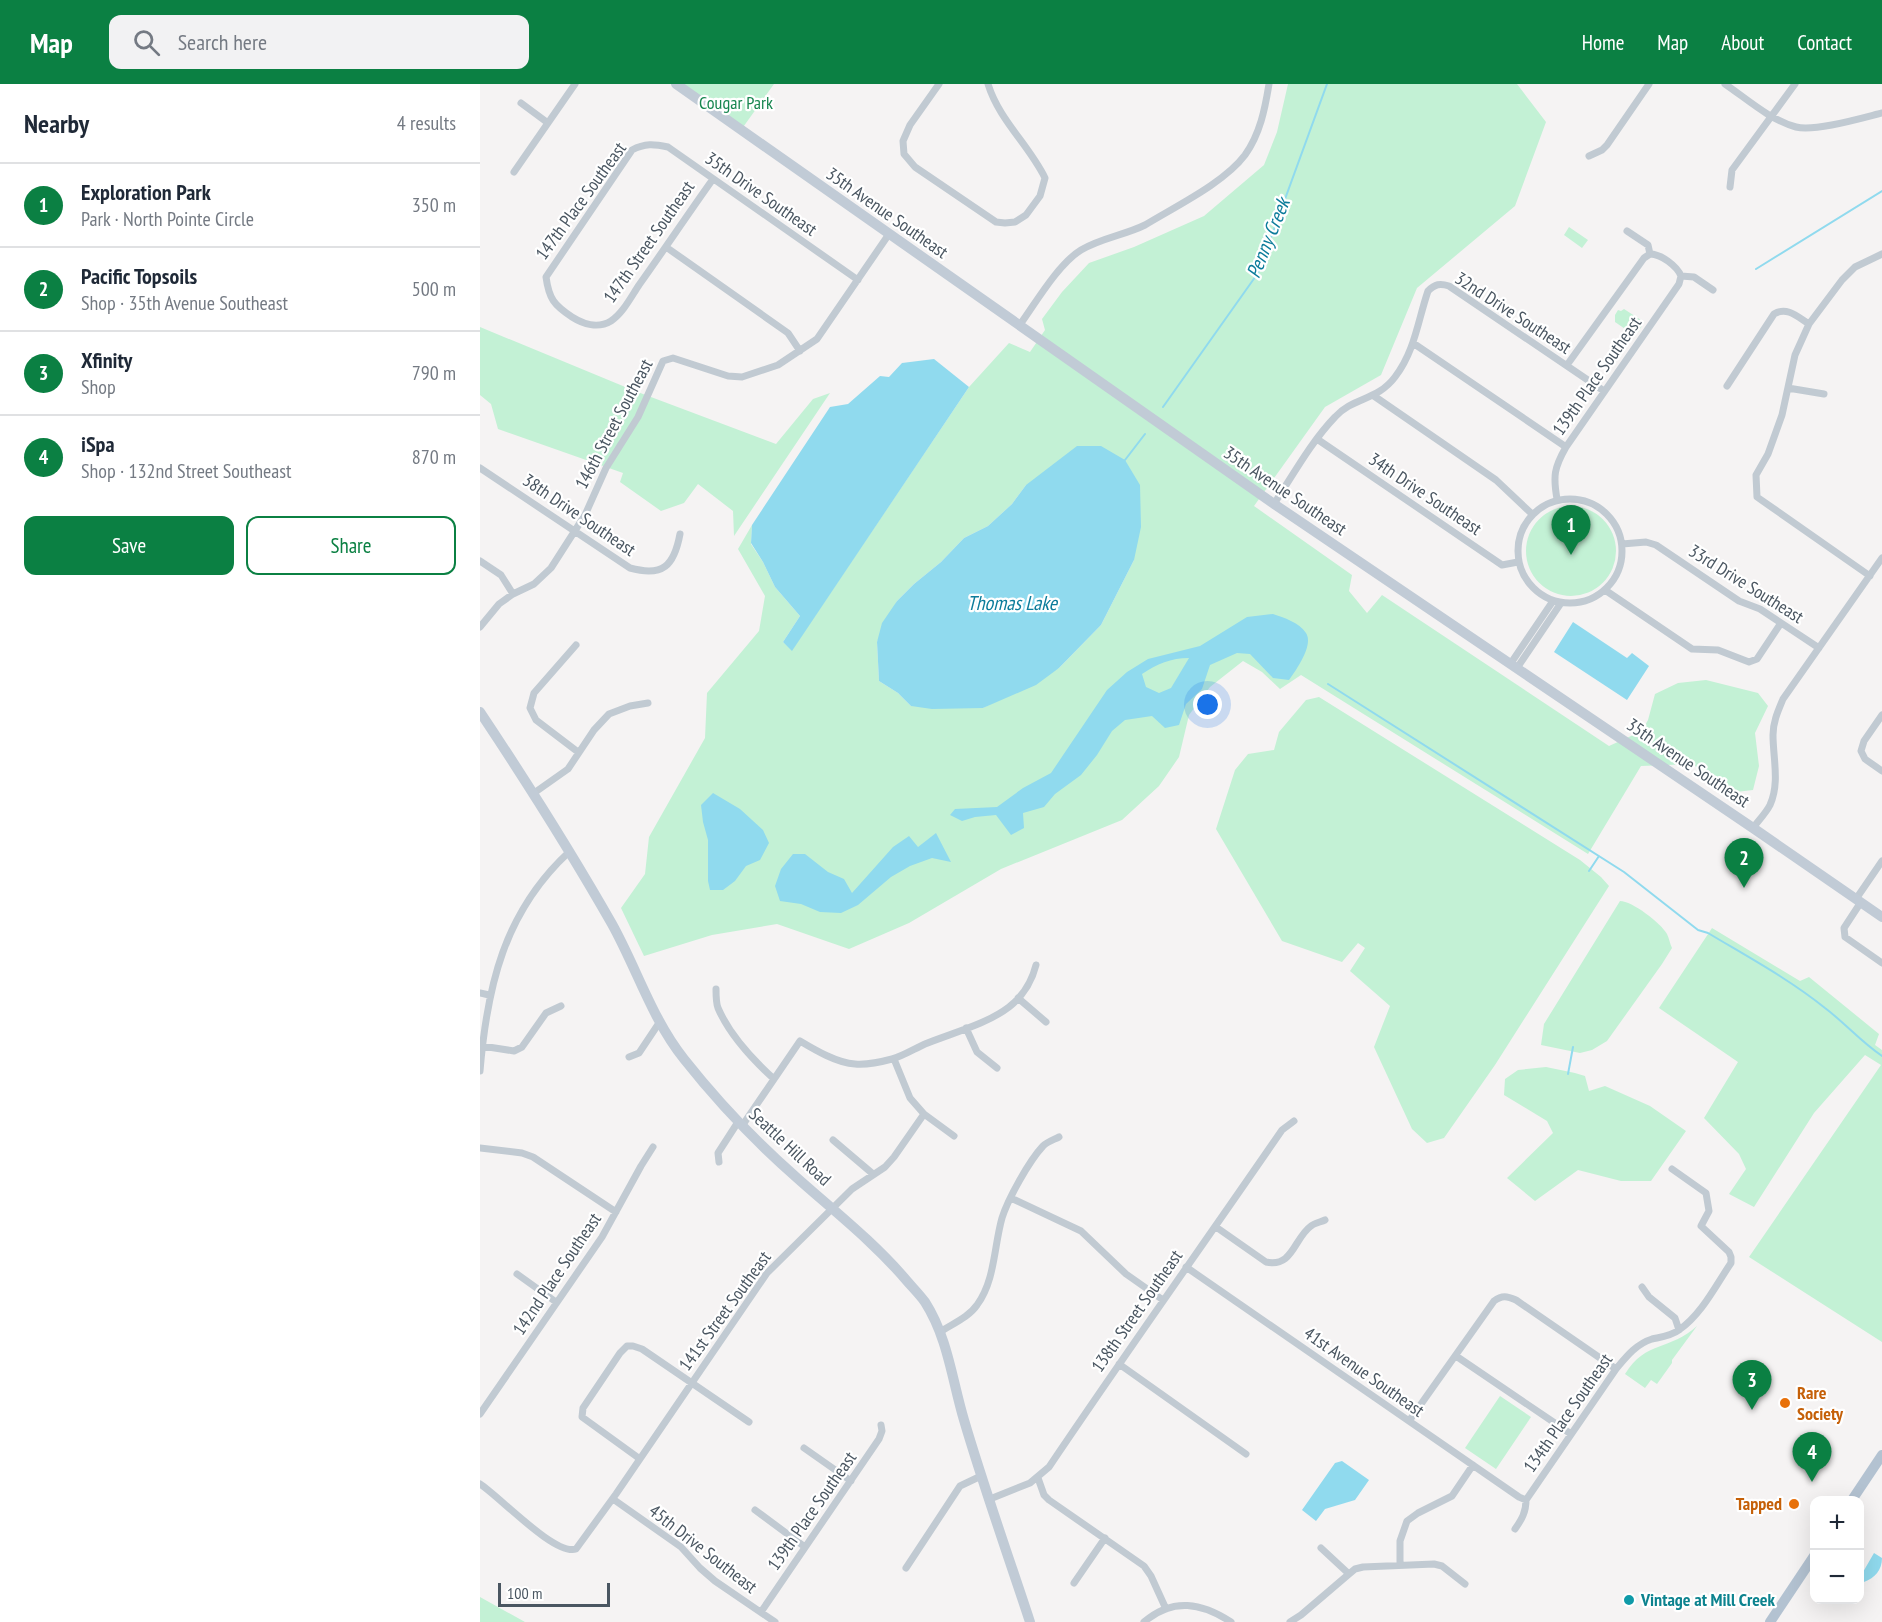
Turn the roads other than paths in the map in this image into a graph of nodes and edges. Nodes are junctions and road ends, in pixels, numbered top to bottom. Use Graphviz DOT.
graph roads {
  1 [pos="575,84"];
  2 [pos="676,84"];
  3 [pos="939,84"];
  4 [pos="988,84"];
  5 [pos="1269,84"];
  6 [pos="1649,84"];
  7 [pos="1725,84"];
  8 [pos="1795,84"];
  9 [pos="521,103"];
  10 [pos="1882,113"];
  11 [pos="1773,116"];
  12 [pos="548,123"];
  13 [pos="642,145"];
  14 [pos="1589,156"];
  15 [pos="514,172"];
  16 [pos="712,179"];
  17 [pos="1730,187"];
  18 [pos="1627,231"];
  19 [pos="889,234"];
  20 [pos="666,247"];
  21 [pos="1650,254"];
  22 [pos="1882,254"];
  23 [pos="1681,276"];
  24 [pos="858,280"];
  25 [pos="1713,290"];
  26 [pos="610,322"];
  27 [pos="1809,324"];
  28 [pos="1019,326"];
  29 [pos="1413,343"];
  30 [pos="800,351"];
  31 [pos="1567,365"];
  32 [pos="1727,386"];
  33 [pos="1788,388"];
  34 [pos="1604,392"];
  35 [pos="1824,394"];
  36 [pos="1374,396"];
  37 [pos="1317,439"];
  38 [pos="1566,447"];
  39 [pos="480,468"];
  40 [pos="1557,499"];
  41 [pos="1274,504"];
  42 [pos="1532,514"];
  43 [pos="575,531"];
  44 [pos="680,534"];
  45 [pos="1622,544"];
  46 [pos="1882,558"];
  47 [pos="480,561"];
  48 [pos="1518,562"];
  49 [pos="1870,576"];
  50 [pos="1605,590"];
  51 [pos="513,594"];
  52 [pos="1557,602"];
  53 [pos="1781,623"];
  54 [pos="480,627"];
  55 [pos="576,645"];
  56 [pos="1819,648"];
  57 [pos="1514,665"];
  58 [pos="648,703"];
  59 [pos="480,712"];
  60 [pos="1882,715"];
  61 [pos="578,752"];
  62 [pos="1882,771"];
  63 [pos="534,793"];
  64 [pos="1753,828"];
  65 [pos="569,852"];
  66 [pos="1882,861"];
  67 [pos="1859,901"];
  68 [pos="1882,917"];
  69 [pos="1882,963"];
  70 [pos="1036,965"];
  71 [pos="716,989"];
  72 [pos="480,993"];
  73 [pos="489,995"];
  74 [pos="1018,998"];
  75 [pos="561,1006"];
  76 [pos="1046,1022"];
  77 [pos="659,1023"];
  78 [pos="966,1028"];
  79 [pos="482,1046"];
  80 [pos="629,1057"];
  81 [pos="894,1059"];
  82 [pos="997,1068"];
  83 [pos="480,1071"];
  84 [pos="774,1079"];
  85 [pos="924,1114"];
  86 [pos="1294,1121"];
  87 [pos="740,1124"];
  88 [pos="954,1136"];
  89 [pos="1059,1137"];
  90 [pos="834,1140"];
  91 [pos="480,1148"];
  92 [pos="653,1148"];
  93 [pos="719,1162"];
  94 [pos="1672,1169"];
  95 [pos="873,1174"];
  96 [pos="1011,1198"];
  97 [pos="831,1208"];
  98 [pos="615,1212"];
  99 [pos="1325,1220"];
  100 [pos="1216,1227"];
  101 [pos="1186,1267"];
  102 [pos="517,1274"];
  103 [pos="1642,1287"];
  104 [pos="1163,1300"];
  105 [pos="556,1302"];
  106 [pos="1679,1330"];
  107 [pos="940,1332"];
  108 [pos="1456,1356"];
  109 [pos="1119,1364"];
  110 [pos="1616,1369"];
  111 [pos="692,1383"];
  112 [pos="480,1414"];
  113 [pos="1409,1421"];
  114 [pos="748,1422"];
  115 [pos="881,1425"];
  116 [pos="1571,1434"];
  117 [pos="804,1448"];
  118 [pos="1246,1454"];
  119 [pos="1882,1456"];
  120 [pos="640,1459"];
  121 [pos="1473,1465"];
  122 [pos="981,1476"];
  123 [pos="1038,1478"];
  124 [pos="851,1481"];
  125 [pos="480,1484"];
  126 [pos="1855,1496"];
  127 [pos="613,1499"];
  128 [pos="990,1499"];
  129 [pos="1526,1500"];
  130 [pos="755,1510"];
  131 [pos="1515,1529"];
  132 [pos="1105,1538"];
  133 [pos="805,1547"];
  134 [pos="1321,1548"];
  135 [pos="1810,1563"];
  136 [pos="1400,1564"];
  137 [pos="906,1568"];
  138 [pos="1349,1574"];
  139 [pos="1074,1583"];
  140 [pos="1465,1584"];
  141 [pos="1166,1609"];
  142 [pos="761,1612"];
  143 [pos="1303,1618"];
  144 [pos="775,1622"];
  145 [pos="1030,1622"];
  146 [pos="1144,1622"];
  147 [pos="1231,1622"];
  148 [pos="1290,1622"];
  149 [pos="1770,1622"];
  1 -- 12 [label="street"];
  2 -- 19 [label="street, 35th Avenue Southeast"];
  3 -- 4 [label="street"];
  5 -- 28 [label="street"];
  6 -- 14 [label="street"];
  7 -- 11 [label="street"];
  8 -- 11 [label="street"];
  9 -- 12 [label="street"];
  10 -- 11 [label="street"];
  11 -- 17 [label="street"];
  12 -- 15 [label="street"];
  13 -- 16 [label="street, 35th Drive Southeast"];
  13 -- 26 [label="street, 147th Place Southeast"];
  16 -- 20 [label="street, 147th Street Southeast"];
  16 -- 24 [label="street, 35th Drive Southeast"];
  18 -- 21 [label="street"];
  19 -- 24 [label="street, 146th Street Southeast"];
  19 -- 28 [label="street, 35th Avenue Southeast"];
  20 -- 26 [label="street, 147th Street Southeast"];
  20 -- 30 [label="street"];
  21 -- 23 [label="street"];
  21 -- 31 [label="street"];
  22 -- 27 [label="street"];
  23 -- 25 [label="street"];
  23 -- 34 [label="street, 139th Place Southeast"];
  24 -- 30 [label="street, 146th Street Southeast"];
  27 -- 32 [label="street"];
  27 -- 33 [label="street"];
  28 -- 41 [label="street, 35th Avenue Southeast"];
  29 -- 31 [label="street, 32nd Drive Southeast"];
  29 -- 36 [label="street"];
  29 -- 38 [label="street"];
  30 -- 43 [label="street, 146th Street Southeast"];
  31 -- 34 [label="street, 32nd Drive Southeast"];
  33 -- 35 [label="street"];
  33 -- 49 [label="street"];
  34 -- 38 [label="street, 139th Place Southeast"];
  36 -- 37 [label="street"];
  36 -- 42 [label="street"];
  37 -- 41 [label="street"];
  37 -- 48 [label="street, 34th Drive Southeast"];
  38 -- 40 [label="street, 139th Place Southeast"];
  39 -- 43 [label="street, 38th Drive Southeast"];
  40 -- 42 [label="street"];
  40 -- 45 [label="street"];
  41 -- 57 [label="street, 35th Avenue Southeast"];
  42 -- 48 [label="street"];
  43 -- 44 [label="street, 38th Drive Southeast"];
  43 -- 51 [label="street, 146th Street Southeast"];
  45 -- 50 [label="street"];
  45 -- 53 [label="street, 33rd Drive Southeast"];
  46 -- 49 [label="street"];
  47 -- 51 [label="street"];
  48 -- 52 [label="street"];
  49 -- 56 [label="street"];
  50 -- 52 [label="street"];
  50 -- 53 [label="street"];
  51 -- 54 [label="street, 146th Street Southeast"];
  52 -- 57 [label="street"];
  53 -- 56 [label="street, 33rd Drive Southeast"];
  55 -- 61 [label="street"];
  56 -- 64 [label="street"];
  57 -- 64 [label="street, 35th Avenue Southeast"];
  58 -- 61 [label="street"];
  59 -- 63 [label="street, Seattle Hill Road"];
  60 -- 62 [label="street"];
  61 -- 63 [label="street"];
  63 -- 65 [label="street, Seattle Hill Road"];
  64 -- 67 [label="street, 35th Avenue Southeast"];
  65 -- 73 [label="street"];
  65 -- 77 [label="street, Seattle Hill Road"];
  66 -- 67 [label="street"];
  67 -- 68 [label="street, 35th Avenue Southeast"];
  67 -- 69 [label="street"];
  70 -- 74 [label="street"];
  71 -- 84 [label="street"];
  72 -- 73 [label="street"];
  73 -- 79 [label="street"];
  74 -- 76 [label="street"];
  74 -- 78 [label="street"];
  75 -- 79 [label="street"];
  77 -- 80 [label="street"];
  77 -- 87 [label="street, Seattle Hill Road"];
  78 -- 81 [label="street"];
  78 -- 82 [label="street"];
  79 -- 83 [label="street"];
  81 -- 84 [label="street"];
  81 -- 85 [label="street"];
  84 -- 87 [label="street"];
  85 -- 88 [label="street"];
  85 -- 95 [label="street, 141st Street Southeast"];
  86 -- 100 [label="street, 138th Street Southeast"];
  87 -- 93 [label="street"];
  87 -- 97 [label="street, Seattle Hill Road"];
  89 -- 96 [label="street"];
  90 -- 95 [label="street"];
  91 -- 98 [label="street"];
  92 -- 98 [label="street, 142nd Place Southeast"];
  94 -- 106 [label="street, 134th Place Southeast"];
  95 -- 97 [label="street, 141st Street Southeast"];
  96 -- 104 [label="street"];
  96 -- 107 [label="street"];
  97 -- 107 [label="street, Seattle Hill Road"];
  97 -- 111 [label="street, 141st Street Southeast"];
  98 -- 105 [label="street, 142nd Place Southeast"];
  99 -- 100 [label="street"];
  100 -- 101 [label="street, 138th Street Southeast"];
  101 -- 104 [label="street, 138th Street Southeast"];
  101 -- 113 [label="street, 41st Avenue Southeast"];
  102 -- 105 [label="street"];
  103 -- 106 [label="street"];
  104 -- 109 [label="street, 138th Street Southeast"];
  105 -- 112 [label="street, 142nd Place Southeast"];
  106 -- 110 [label="street, 134th Place Southeast"];
  107 -- 122 [label="street, Seattle Hill Road"];
  108 -- 110 [label="street"];
  108 -- 113 [label="street"];
  108 -- 116 [label="street"];
  109 -- 118 [label="street"];
  109 -- 123 [label="street, 138th Street Southeast"];
  110 -- 116 [label="street, 134th Place Southeast"];
  111 -- 114 [label="street"];
  111 -- 120 [label="street, 141st Street Southeast"];
  111 -- 120 [label="street"];
  113 -- 121 [label="street, 41st Avenue Southeast"];
  115 -- 124 [label="street, 139th Place Southeast"];
  116 -- 129 [label="street, 134th Place Southeast"];
  117 -- 124 [label="street"];
  119 -- 126 [label="main road"];
  120 -- 127 [label="street, 141st Street Southeast"];
  121 -- 129 [label="street, 41st Avenue Southeast"];
  121 -- 136 [label="street"];
  122 -- 128 [label="street, Seattle Hill Road"];
  122 -- 137 [label="street"];
  123 -- 128 [label="street, 138th Street Southeast"];
  123 -- 132 [label="street"];
  124 -- 133 [label="street, 139th Place Southeast"];
  125 -- 127 [label="street, 141st Street Southeast"];
  127 -- 142 [label="street, 45th Drive Southeast"];
  128 -- 145 [label="street, Seattle Hill Road"];
  129 -- 131 [label="street, 134th Place Southeast"];
  130 -- 133 [label="street"];
  132 -- 139 [label="street"];
  132 -- 141 [label="street"];
  133 -- 142 [label="street, 139th Place Southeast"];
  134 -- 138 [label="street"];
  135 -- 149 [label="main road"];
  136 -- 138 [label="street"];
  136 -- 140 [label="street"];
  138 -- 143 [label="street"];
  141 -- 146 [label="street"];
  141 -- 147 [label="street"];
  142 -- 144 [label="street, 45th Drive Southeast"];
  143 -- 148 [label="street"];
}
